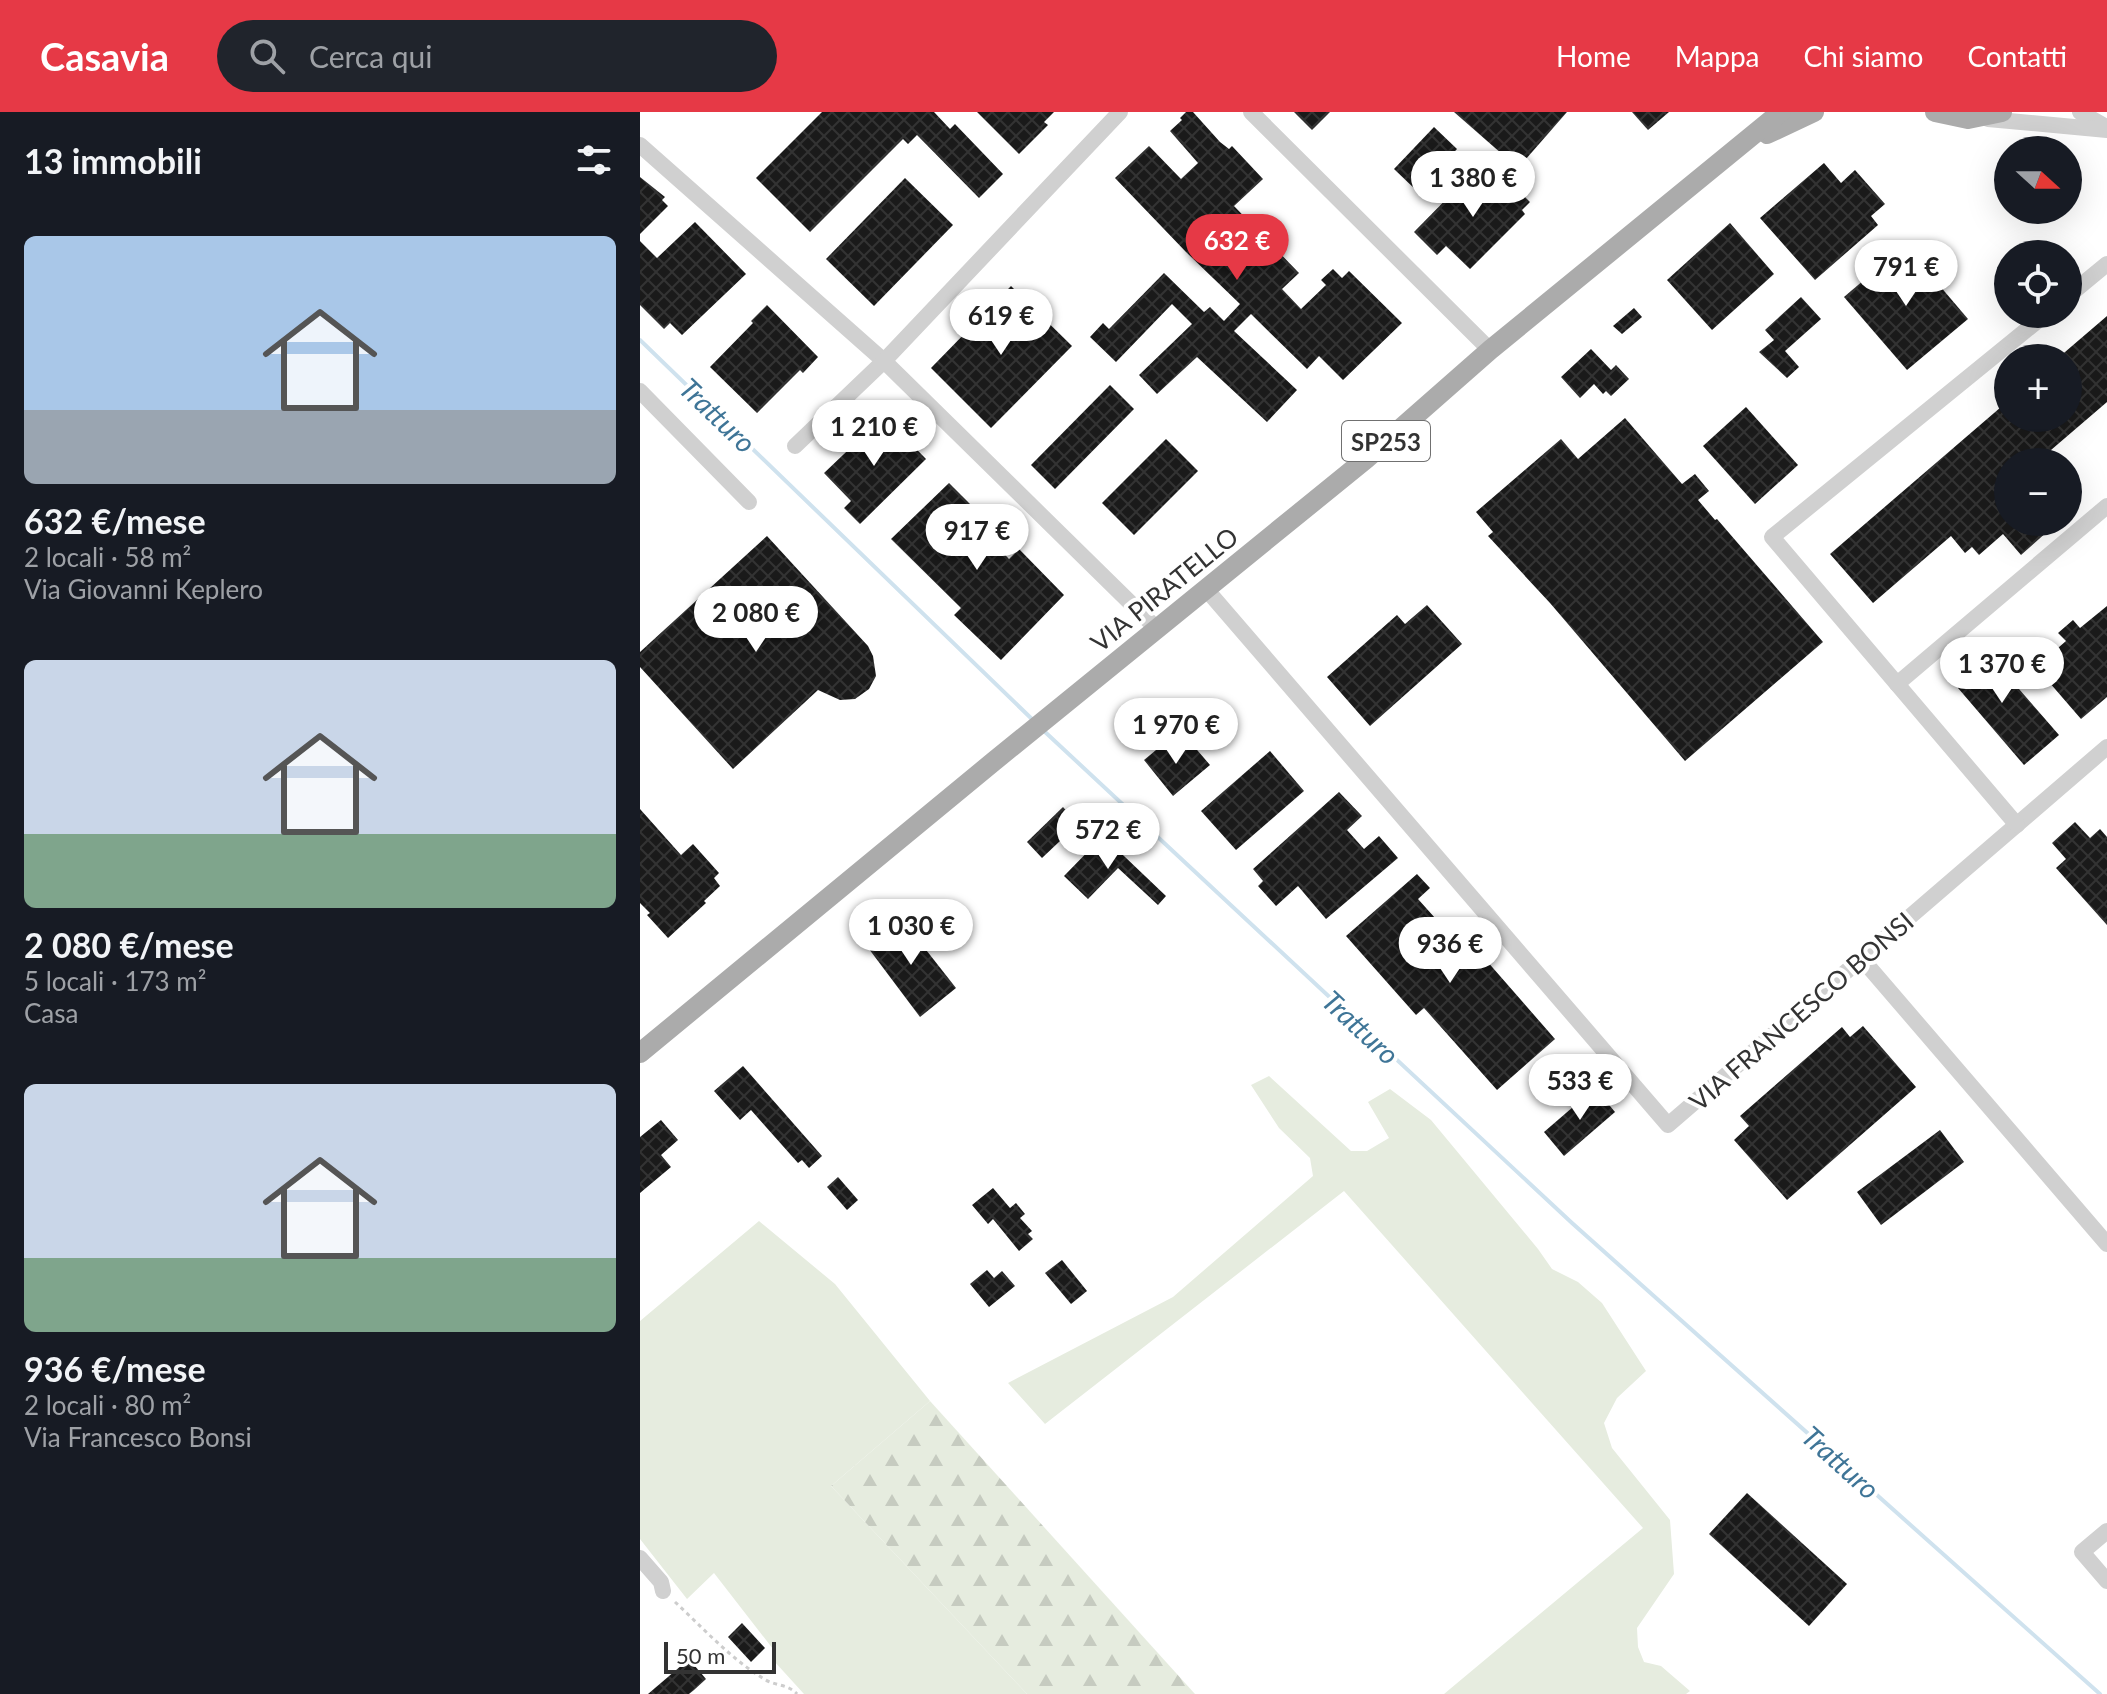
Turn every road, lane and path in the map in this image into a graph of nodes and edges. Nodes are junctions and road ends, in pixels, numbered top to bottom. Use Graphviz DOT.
graph roads {
  1 [pos="1120,112"];
  2 [pos="1251,112"];
  3 [pos="1781,112"];
  4 [pos="1814,112"];
  5 [pos="1935,112"];
  6 [pos="2002,112"];
  7 [pos="2080,112"];
  8 [pos="1982,118"];
  9 [pos="2107,129"];
  10 [pos="640,145"];
  11 [pos="1719,163"];
  12 [pos="2107,264"];
  13 [pos="2082,285"];
  14 [pos="2029,328"];
  15 [pos="1490,350"];
  16 [pos="884,361"];
  17 [pos="640,391"];
  18 [pos="795,446"];
  19 [pos="749,502"];
  20 [pos="2107,506"];
  21 [pos="1206,589"];
  22 [pos="1157,629"];
  23 [pos="1897,684"];
  24 [pos="2107,747"];
  25 [pos="2017,825"];
  26 [pos="1862,959"];
  27 [pos="640,1053"];
  28 [pos="2107,1244"];
  29 [pos="2107,1531"];
  30 [pos="640,1558"];
  31 [pos="2107,1581"];
  32 [pos="663,1591"];
  33 [pos="797,1694"];
  1 -- 16 [label="street"];
  2 -- 15 [label="street"];
  3 -- 11 [label="main road, VIA PIRATELLO / SP253"];
  4 -- 11 [label="main road, VIA PIRATELLO / SP253"];
  5 -- 8 [label="main road"];
  6 -- 8 [label="main road"];
  7 -- 9 [label="street"];
  8 -- 9 [label="street"];
  10 -- 16 [label="street"];
  11 -- 15 [label="main road, VIA PIRATELLO / SP253"];
  12 -- 13 [label="street"];
  14 -- 23 [label="street"];
  15 -- 21 [label="main road, VIA PIRATELLO / SP253"];
  16 -- 18 [label="street"];
  16 -- 22 [label="street"];
  17 -- 19 [label="street"];
  20 -- 23 [label="street"];
  21 -- 22 [label="main road, VIA PIRATELLO / SP253"];
  21 -- 26 [label="street, VIA FRANCESCO BONSI"];
  22 -- 27 [label="main road, VIA PIRATELLO / SP253"];
  23 -- 25 [label="street"];
  24 -- 25 [label="street, VIA FRANCESCO BONSI"];
  25 -- 26 [label="street, VIA FRANCESCO BONSI"];
  26 -- 28 [label="street"];
  29 -- 31 [label="street"];
  30 -- 32 [label="street"];
  32 -- 33 [label="path"];
}
